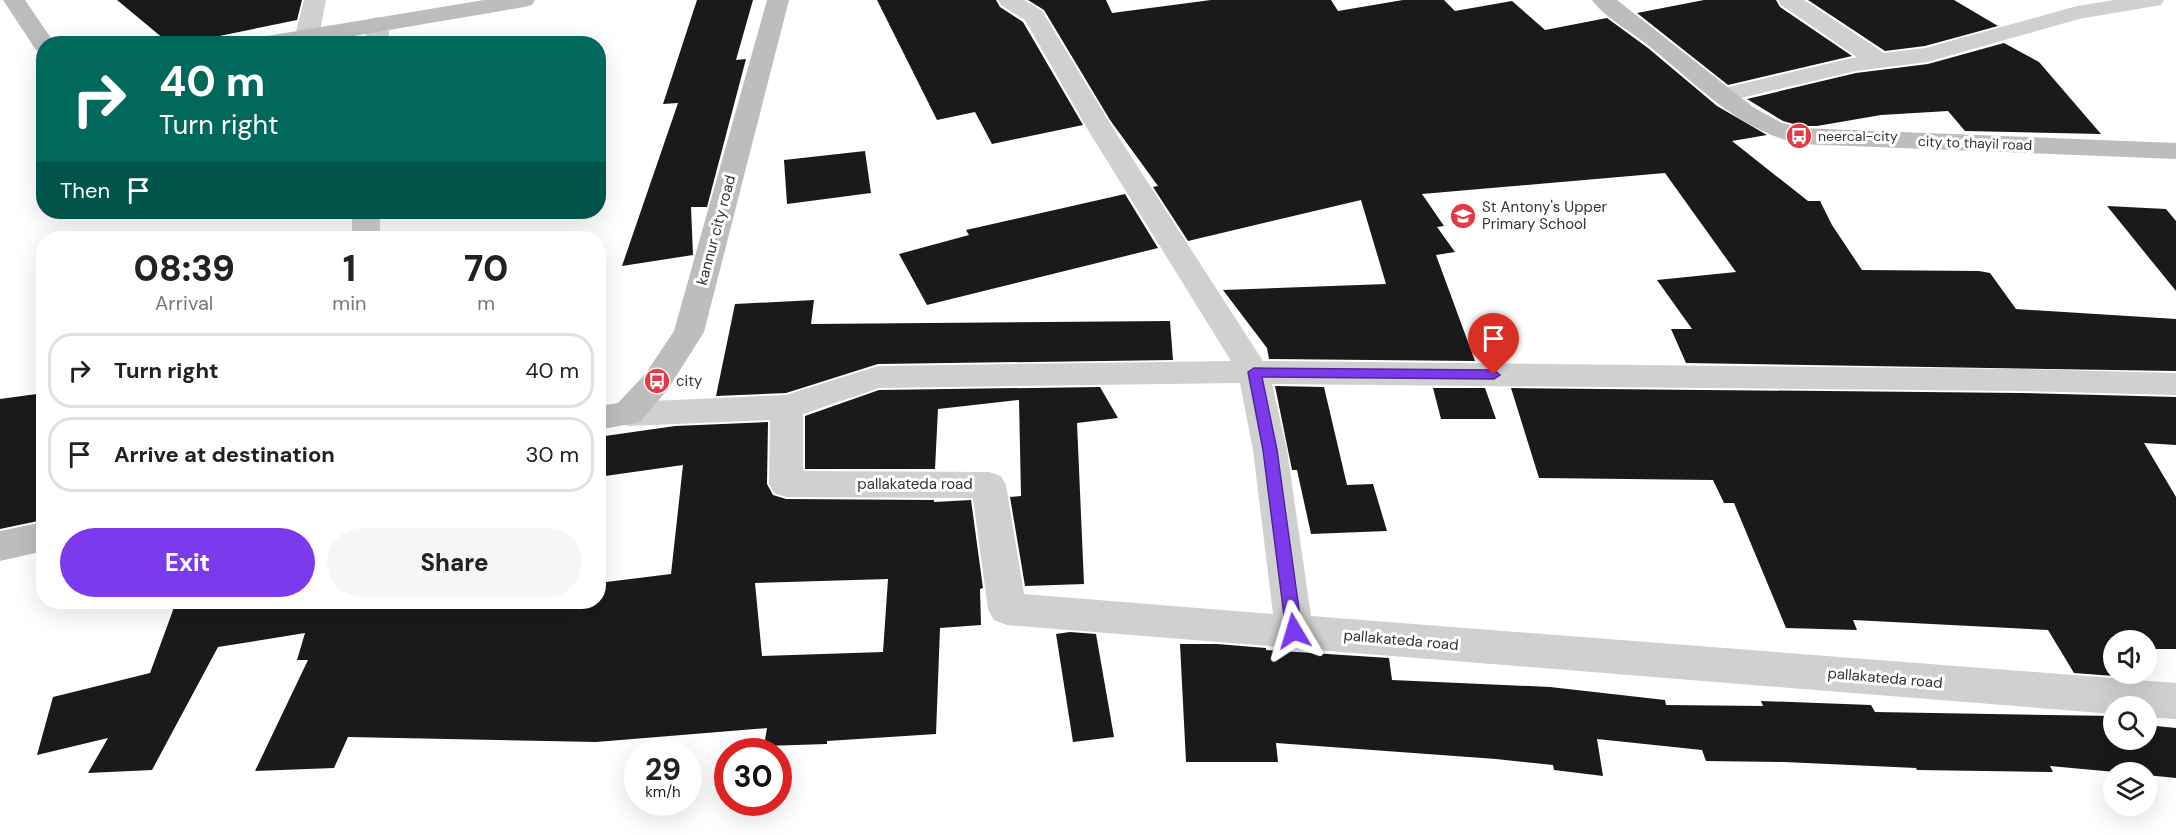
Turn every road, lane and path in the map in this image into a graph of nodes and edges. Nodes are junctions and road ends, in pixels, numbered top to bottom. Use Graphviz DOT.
graph roads {
  1 [pos="14,0"];
  2 [pos="315,0"];
  3 [pos="524,0"];
  4 [pos="778,0"];
  5 [pos="1009,0"];
  6 [pos="1603,0"];
  7 [pos="1789,0"];
  8 [pos="2153,0"];
  9 [pos="377,34"];
  10 [pos="38,36"];
  11 [pos="307,36"];
  12 [pos="1881,62"];
  13 [pos="1724,95"];
  14 [pos="2176,151"];
  15 [pos="1254,372"];
  16 [pos="2176,384"];
  17 [pos="787,408"];
  18 [pos="613,416"];
  19 [pos="36,538"];
  20 [pos="0,546"];
  21 [pos="1294,631"];
  22 [pos="2176,701"];
  1 -- 10 [label="main road"];
  2 -- 11 [label="street"];
  3 -- 9 [label="main road"];
  4 -- 18 [label="main road, kannur city road"];
  5 -- 15 [label="street"];
  6 -- 13 [label="main road, city to thayil road"];
  7 -- 12 [label="street"];
  8 -- 12 [label="street"];
  9 -- 11 [label="main road"];
  12 -- 13 [label="street"];
  13 -- 14 [label="main road, city to thayil road"];
  15 -- 16 [label="street"];
  15 -- 17 [label="street"];
  15 -- 21 [label="street"];
  17 -- 18 [label="street"];
  17 -- 21 [label="street, pallakateda road"];
  19 -- 20 [label="main road"];
  21 -- 22 [label="street, pallakateda road"];
}
